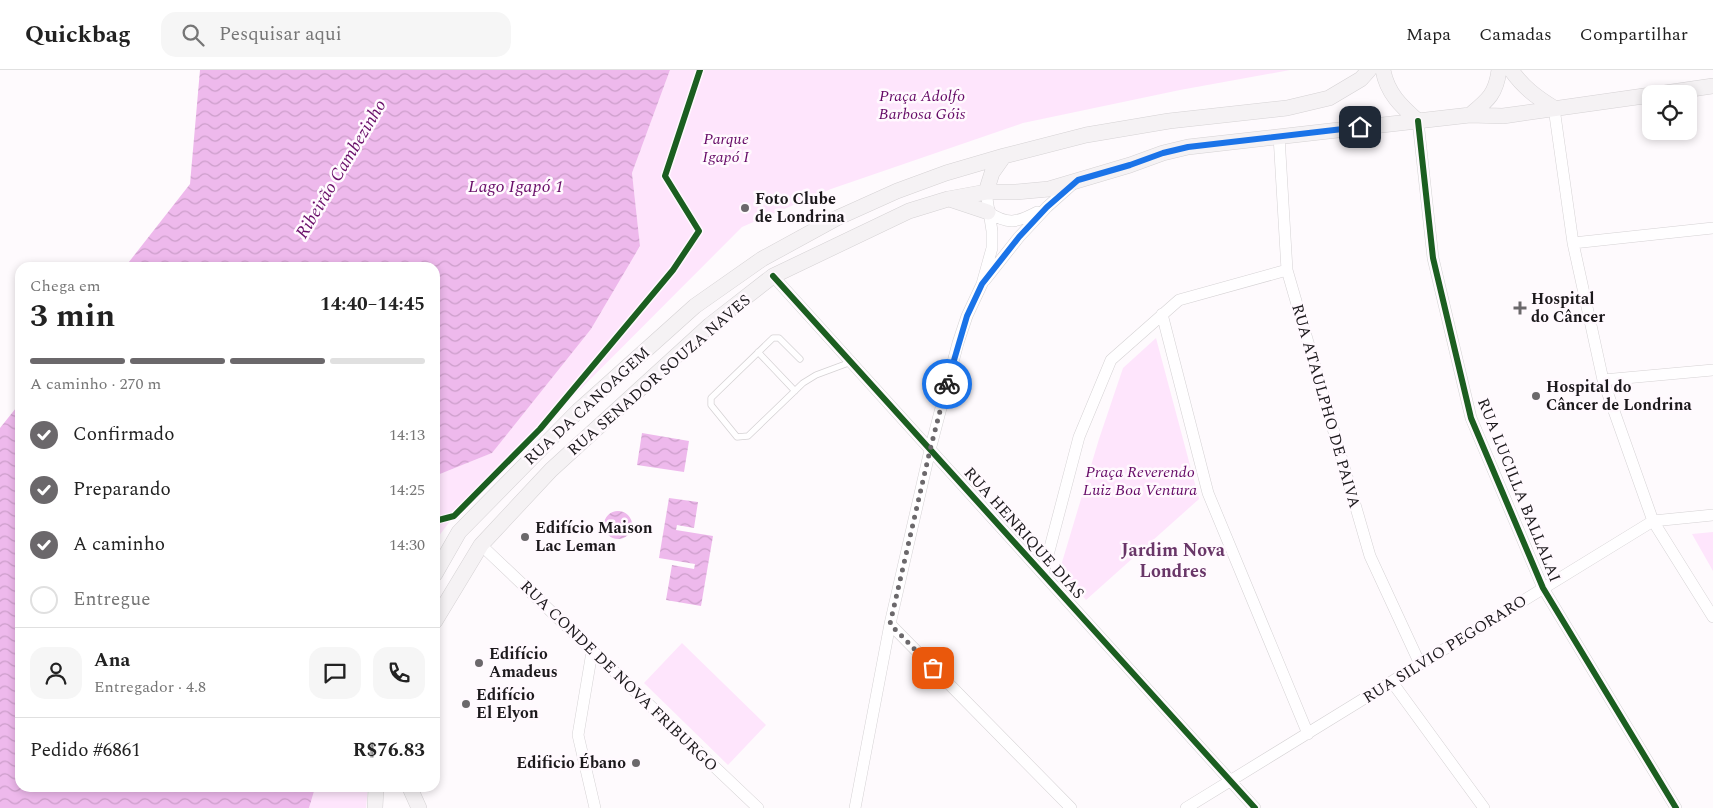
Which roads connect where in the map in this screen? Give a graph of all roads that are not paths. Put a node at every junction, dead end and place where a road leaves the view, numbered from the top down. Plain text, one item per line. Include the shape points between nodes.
1 (1369, 70) edge
2 (1383, 70) edge
3 (1499, 70) edge
4 (1511, 70) edge
5 (1713, 86) edge
6 (1697, 88) edge
7 (1642, 96) edge
8 (1554, 108) junction
9 (1470, 115) junction
10 (1418, 121) junction
11 (1279, 136) junction
12 (1004, 156) junction
13 (1078, 180) junction
14 (986, 192) junction
15 (948, 199) junction
16 (1047, 207) junction
17 (988, 212) junction
18 (1713, 228) edge
19 (1573, 243) junction
20 (1287, 270) junction
21 (773, 276) junction
22 (982, 284) junction
23 (1162, 314) junction
24 (758, 352) junction
25 (800, 360) dead end
26 (851, 362) junction
27 (1713, 370) edge
28 (1604, 380) junction
29 (795, 391) junction
30 (930, 450) junction
31 (1713, 515) edge
32 (1653, 521) junction
33 (480, 545) junction
34 (440, 565) edge
35 (1043, 574) junction
36 (1543, 588) junction
37 (440, 613) edge
38 (1713, 617) edge
39 (890, 624) junction
40 (592, 652) junction
41 (1420, 664) junction
42 (1392, 682) junction
43 (1308, 734) junction
44 (1231, 782) junction
45 (376, 792) edge
46 (412, 792) edge
47 (856, 807) edge
48 (375, 808) edge
49 (419, 808) edge
50 (595, 808) edge
51 (758, 808) edge
52 (1072, 808) edge
53 (1186, 808) edge
54 (1255, 808) edge
55 (1484, 808) edge
56 (1676, 808) edge

1 - 12 main road, RUA DA CANOAGEM via 1361,79 1329,98 1293,107 1086,134
2 - 10 main road via 1385,81 1397,102
3 - 9 main road via 1497,84 1489,99
4 - 8 main road via 1534,96
5 - 6 main road
7 - 8 main road, RUA SENADOR SOUZA NAVES
8 - 9 main road, RUA SENADOR SOUZA NAVES via 1502,116
8 - 19 street
9 - 10 main road, RUA SENADOR SOUZA NAVES
10 - 11 main road, RUA SENADOR SOUZA NAVES
10 - 36 street, RUA LUCILLA BALLALAI via 1432,258 1471,418
11 - 13 main road, RUA SENADOR SOUZA NAVES via 1188,147
11 - 20 street, RUA ATAULPHO DE PAIVA
12 - 14 main road via 992,172
12 - 34 main road, RUA DA CANOAGEM via 897,191 837,218 762,259 695,306 578,410 459,532
13 - 14 main road, RUA SENADOR SOUZA NAVES via 1049,189
13 - 16 street
14 - 15 main road, RUA SENADOR SOUZA NAVES
14 - 17 street
15 - 17 main road
15 - 21 main road, RUA SENADOR SOUZA NAVES via 909,211
16 - 17 street via 1022,220 1009,222
16 - 22 street
17 - 22 street via 992,248
18 - 19 street
19 - 28 street
20 - 23 street via 1179,300
20 - 41 street, RUA ATAULPHO DE PAIVA via 1370,556
21 - 26 street, RUA HENRIQUE DIAS
21 - 33 main road, RUA SENADOR SOUZA NAVES via 710,325 551,470
22 - 30 street via 958,343
23 - 35 street via 1111,360 1079,437
23 - 43 street via 1208,492
24 - 25 lane via 776,337
24 - 29 lane
24 - 29 lane via 711,398 711,405 737,437 748,436
26 - 29 lane via 816,375
26 - 30 street, RUA HENRIQUE DIAS
27 - 28 street
28 - 32 street
30 - 35 street, RUA HENRIQUE DIAS
30 - 39 street
31 - 32 street, RUA SILVIO PEGORARO
32 - 36 street, RUA SILVIO PEGORARO
32 - 38 street
33 - 37 main road, RUA SENADOR SOUZA NAVES
33 - 40 street, RUA CONDE DE NOVA FRIBURGO
35 - 44 street, RUA HENRIQUE DIAS
36 - 41 street, RUA SILVIO PEGORARO
36 - 56 street, RUA LUCILLA BALLALAI
39 - 47 street
39 - 52 street
40 - 50 street via 578,735
40 - 51 street, RUA CONDE DE NOVA FRIBURGO
41 - 42 street, RUA SILVIO PEGORARO
42 - 43 street, RUA SILVIO PEGORARO
42 - 55 street
43 - 44 street, RUA SILVIO PEGORARO
44 - 53 street, RUA SILVIO PEGORARO
44 - 54 street, RUA HENRIQUE DIAS
45 - 48 main road
46 - 49 main road

